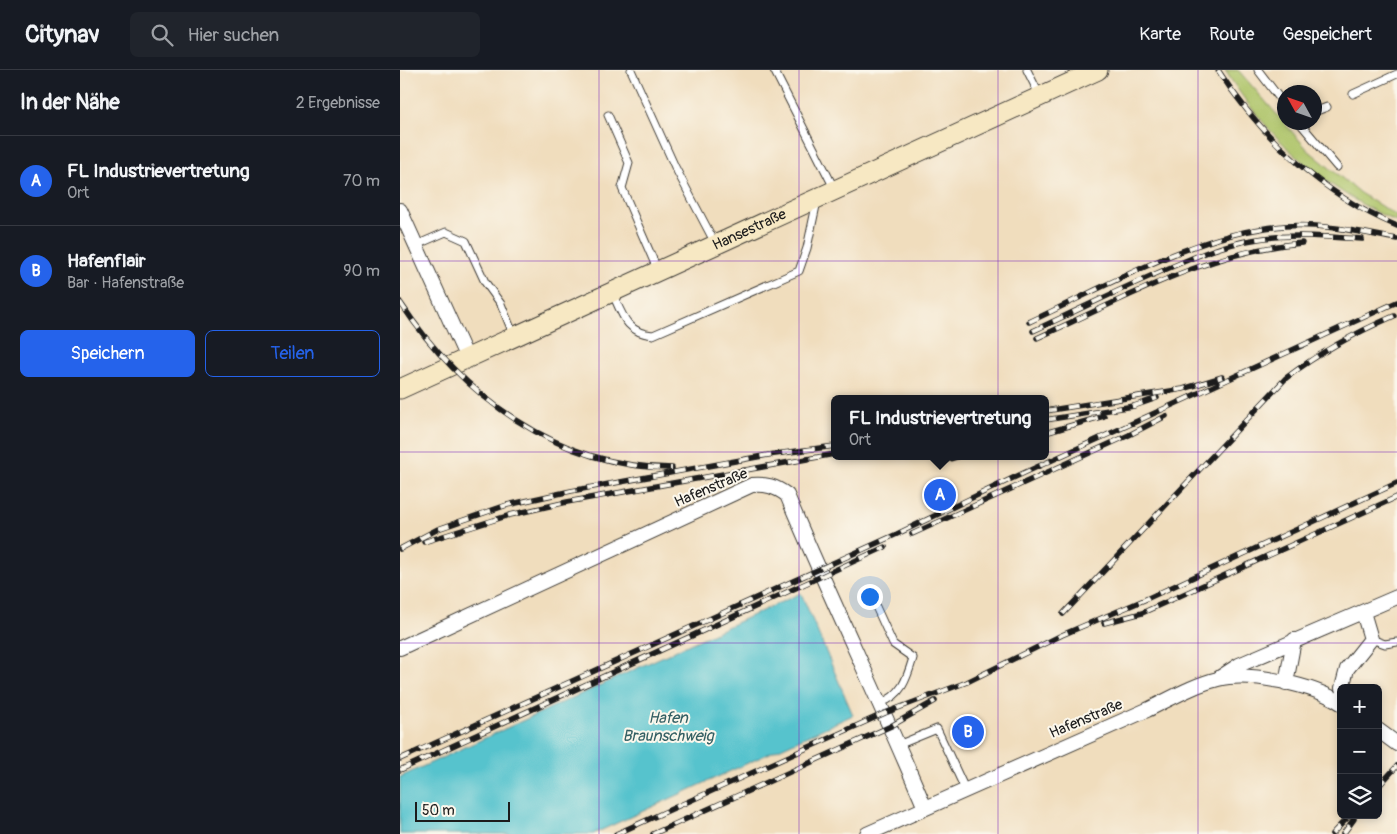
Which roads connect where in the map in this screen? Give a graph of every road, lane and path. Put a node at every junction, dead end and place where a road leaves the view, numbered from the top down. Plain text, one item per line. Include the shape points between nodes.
1 (631, 70) edge
2 (774, 70) edge
3 (1068, 70) edge
4 (1098, 70) edge
5 (1258, 70) edge
6 (1397, 74) edge
7 (1034, 84) edge
8 (1353, 94) dead end
9 (1277, 95) edge
10 (1327, 106) dead end
11 (1322, 108) edge
12 (608, 115) dead end
13 (1306, 130) edge
14 (1337, 167) dead end
15 (828, 189) junction
16 (400, 210) edge
17 (713, 239) junction
18 (414, 246) junction
19 (656, 265) junction
20 (612, 292) junction
21 (512, 331) junction
22 (463, 353) junction
23 (400, 375) edge
24 (400, 389) edge
25 (1397, 597) edge
26 (872, 598) dead end
27 (1363, 612) junction
28 (1371, 639) junction
29 (1294, 640) junction
30 (1397, 642) edge
31 (400, 648) edge
32 (1219, 678) junction
33 (1286, 683) junction
34 (1343, 684) edge
35 (1337, 695) edge
36 (880, 703) junction
37 (1382, 733) edge
38 (1397, 744) edge
39 (898, 745) junction
40 (965, 789) junction
41 (925, 808) junction
42 (867, 834) edge

1 - 17 lane
2 - 15 lane
3 - 7 main road, Hansestraße
4 - 7 main road, Hansestraße
5 - 9 lane
6 - 8 lane
7 - 15 main road, Hansestraße
10 - 11 lane
12 - 19 lane via 629,163 622,188
13 - 14 lane
15 - 17 main road, Hansestraße
15 - 20 lane via 799,271 653,335 639,334 627,322
16 - 18 street
17 - 19 main road, Hansestraße
18 - 21 lane via 446,232 466,241
18 - 22 street
19 - 20 main road, Hansestraße
19 - 21 main road, Hansestraße
20 - 21 main road, Hansestraße
21 - 22 main road, Hansestraße
22 - 23 main road, Hansestraße
22 - 24 main road, Hansestraße
25 - 27 street, Hafenstraße
26 - 36 lane via 893,644 913,658 907,678 892,699
27 - 28 street
27 - 29 street, Hafenstraße
28 - 30 lane via 1385,644
28 - 34 street, Hafenstraße via 1347,669
29 - 32 street, Hafenstraße via 1239,665
29 - 33 street
31 - 36 street, Hafenstraße via 752,485 765,484 786,495
32 - 33 street, Hafenstraße via 1258,678
32 - 40 street, Hafenstraße
33 - 35 street, Hafenstraße
36 - 39 street, Hafenstraße
37 - 38 street
39 - 40 lane via 937,729
39 - 41 street, Hafenstraße
40 - 41 street, Hafenstraße
41 - 42 street, Hafenstraße

